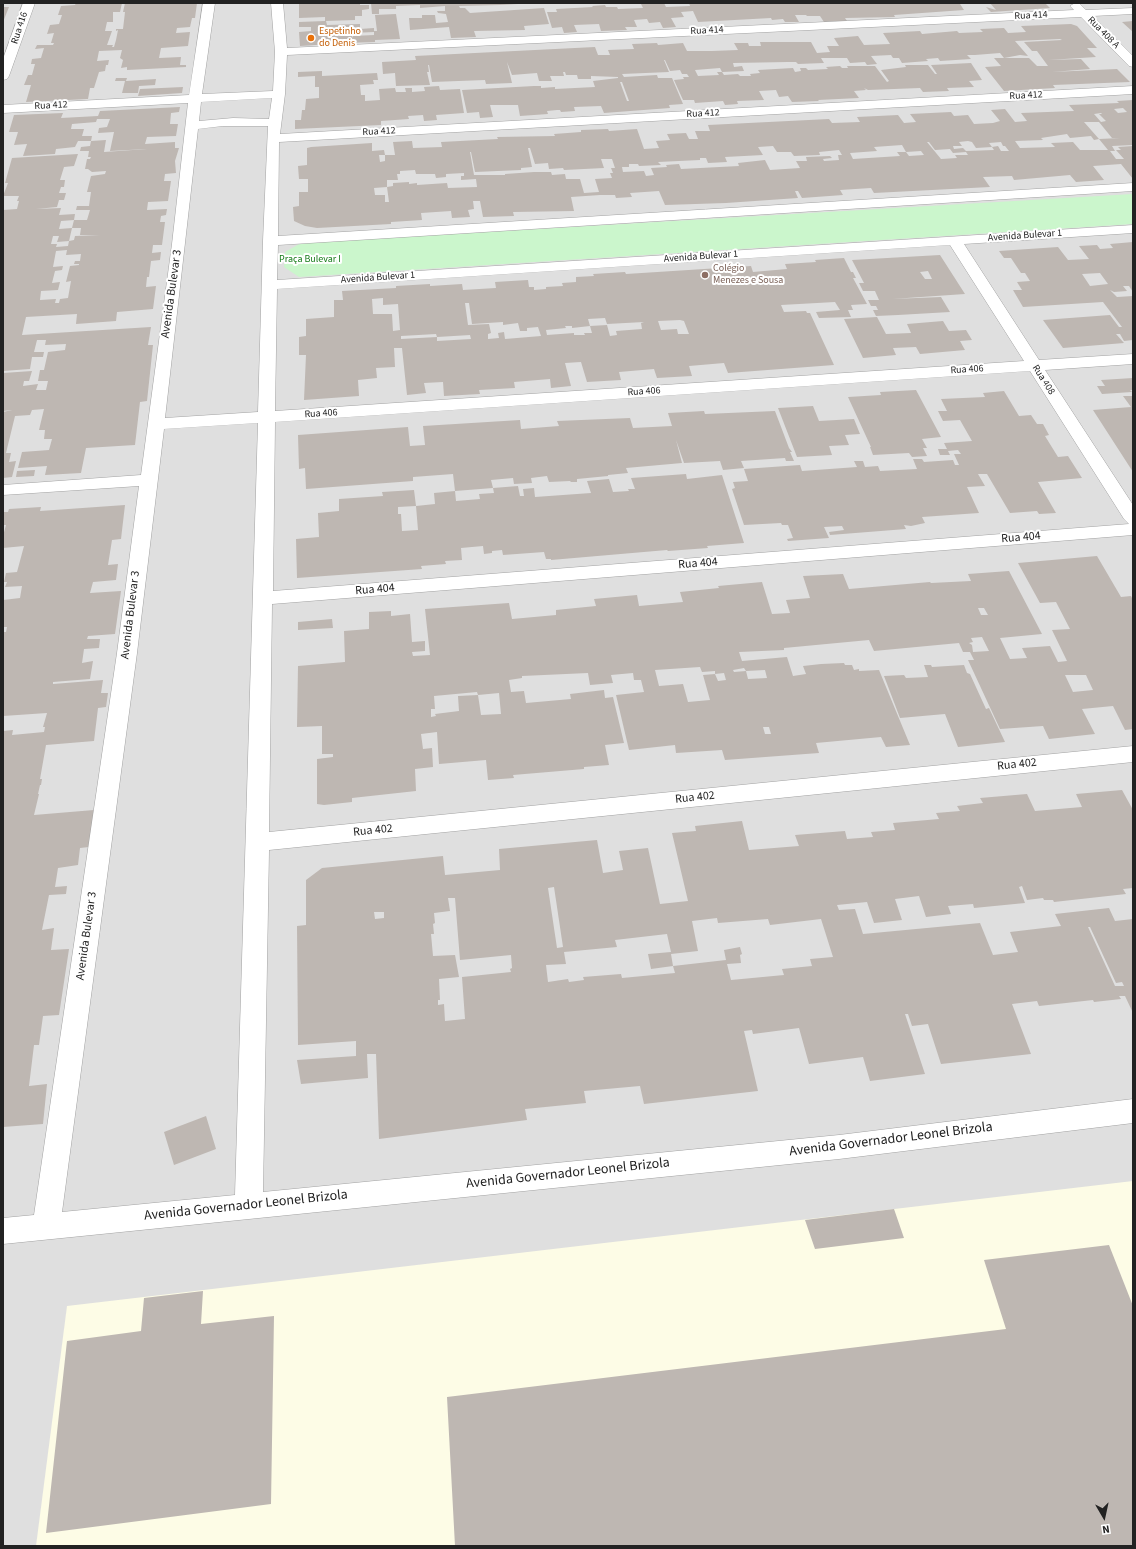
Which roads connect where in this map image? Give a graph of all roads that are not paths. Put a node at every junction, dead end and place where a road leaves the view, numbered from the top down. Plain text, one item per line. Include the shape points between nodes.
1 (28, 3) edge
2 (209, 3) edge
3 (277, 3) edge
4 (1073, 3) edge
5 (1133, 11) edge
6 (1083, 13) junction
7 (281, 52) junction
8 (1133, 63) edge
9 (3, 76) edge
10 (1133, 90) edge
11 (279, 94) junction
12 (195, 99) junction
13 (3, 109) edge
14 (192, 126) junction
15 (273, 130) junction
16 (1133, 187) edge
17 (1133, 229) edge
18 (954, 240) junction
19 (270, 241) junction
20 (269, 284) junction
21 (1133, 359) edge
22 (1033, 366) junction
23 (267, 418) junction
24 (155, 424) junction
25 (148, 480) junction
26 (3, 490) edge
27 (1133, 518) edge
28 (1133, 529) edge
29 (262, 598) junction
30 (1133, 754) edge
31 (257, 842) junction
32 (1133, 1111) edge
33 (249, 1206) junction
34 (46, 1226) junction
35 (3, 1230) edge

1 - 9 street, Rua 416
2 - 12 street, Avenida Bulevar 3
3 - 7 street
4 - 6 street, Rua 408 A
5 - 6 street, Rua 414
6 - 7 street, Rua 414
6 - 8 street, Rua 408 A
7 - 11 street
10 - 15 street, Rua 412
11 - 12 street, Rua 412
11 - 15 street
12 - 13 street, Rua 412
12 - 14 street, Avenida Bulevar 3
14 - 15 street, Rua 412 via 219,121 243,121
14 - 24 street, Avenida Bulevar 3
15 - 19 street
16 - 19 street
17 - 18 street, Avenida Bulevar 1
18 - 20 street, Avenida Bulevar 1
18 - 22 street, Rua 408
19 - 20 street
20 - 23 street
21 - 22 street, Rua 406
22 - 23 street, Rua 406
22 - 27 street, Rua 408
23 - 24 street, Rua 406
23 - 29 street
24 - 25 street, Avenida Bulevar 3
25 - 26 street
25 - 34 street, Avenida Bulevar 3 via 127,653
28 - 29 street, Rua 404
29 - 31 street
30 - 31 street, Rua 402
31 - 33 street
32 - 33 street, Avenida Governador Leonel Brizola via 839,1147
33 - 34 street, Avenida Governador Leonel Brizola
34 - 35 street, Avenida Governador Leonel Brizola

